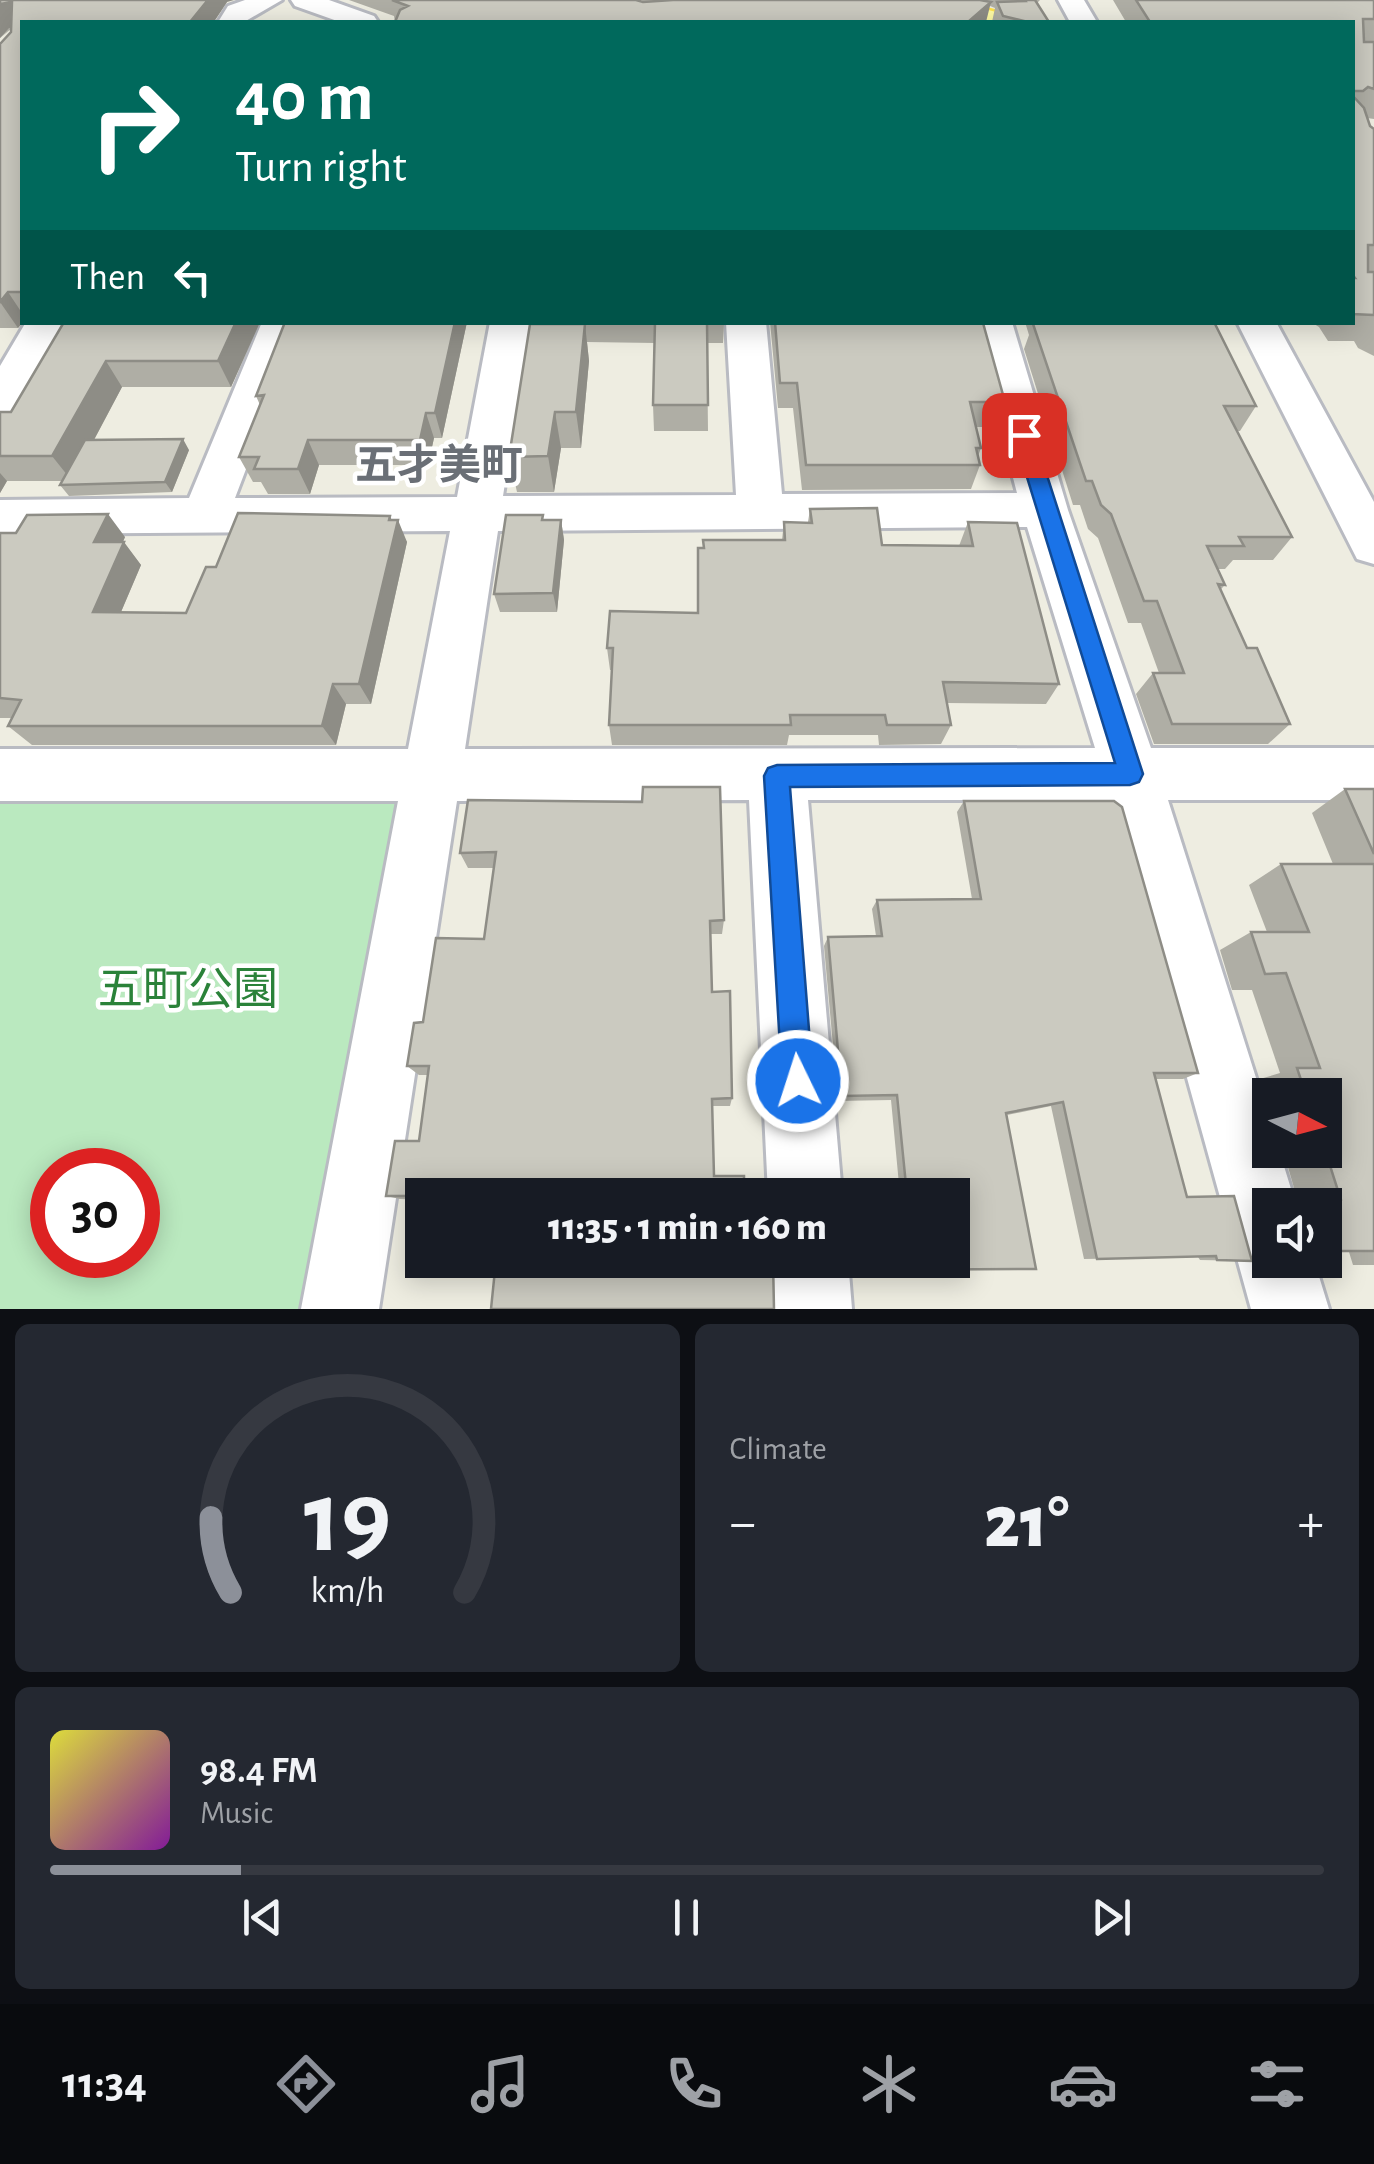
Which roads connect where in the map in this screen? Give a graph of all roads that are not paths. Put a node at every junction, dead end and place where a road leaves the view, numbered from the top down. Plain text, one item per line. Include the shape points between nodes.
1 (269, 0) edge
2 (304, 0) edge
3 (916, 0) edge
4 (232, 20) edge
5 (359, 20) edge
6 (994, 20) edge
7 (281, 325) edge
8 (510, 325) edge
9 (746, 325) edge
10 (993, 325) edge
11 (1258, 325) edge
12 (28, 332) edge
13 (0, 401) edge
14 (1046, 510) junction
15 (760, 511) junction
16 (480, 512) junction
17 (206, 513) junction
18 (0, 516) edge
19 (1374, 546) edge
20 (1130, 774) junction
21 (1374, 774) edge
22 (0, 775) edge
23 (777, 776) junction
24 (434, 777) junction
25 (804, 1178) edge
26 (1254, 1188) edge
27 (811, 1278) edge
28 (1281, 1278) edge
29 (340, 1309) edge
30 (813, 1309) edge
31 (1290, 1309) edge

1 - 4 street
2 - 5 street
3 - 6 main road
7 - 17 street
8 - 16 street
9 - 15 street
10 - 14 street
11 - 19 street
12 - 13 street
14 - 15 street
14 - 20 street
15 - 16 street
16 - 17 street
16 - 24 street
17 - 18 street
20 - 21 street
20 - 23 street
20 - 26 street
22 - 24 street
23 - 24 street
23 - 25 street
24 - 29 street
27 - 30 street
28 - 31 street

